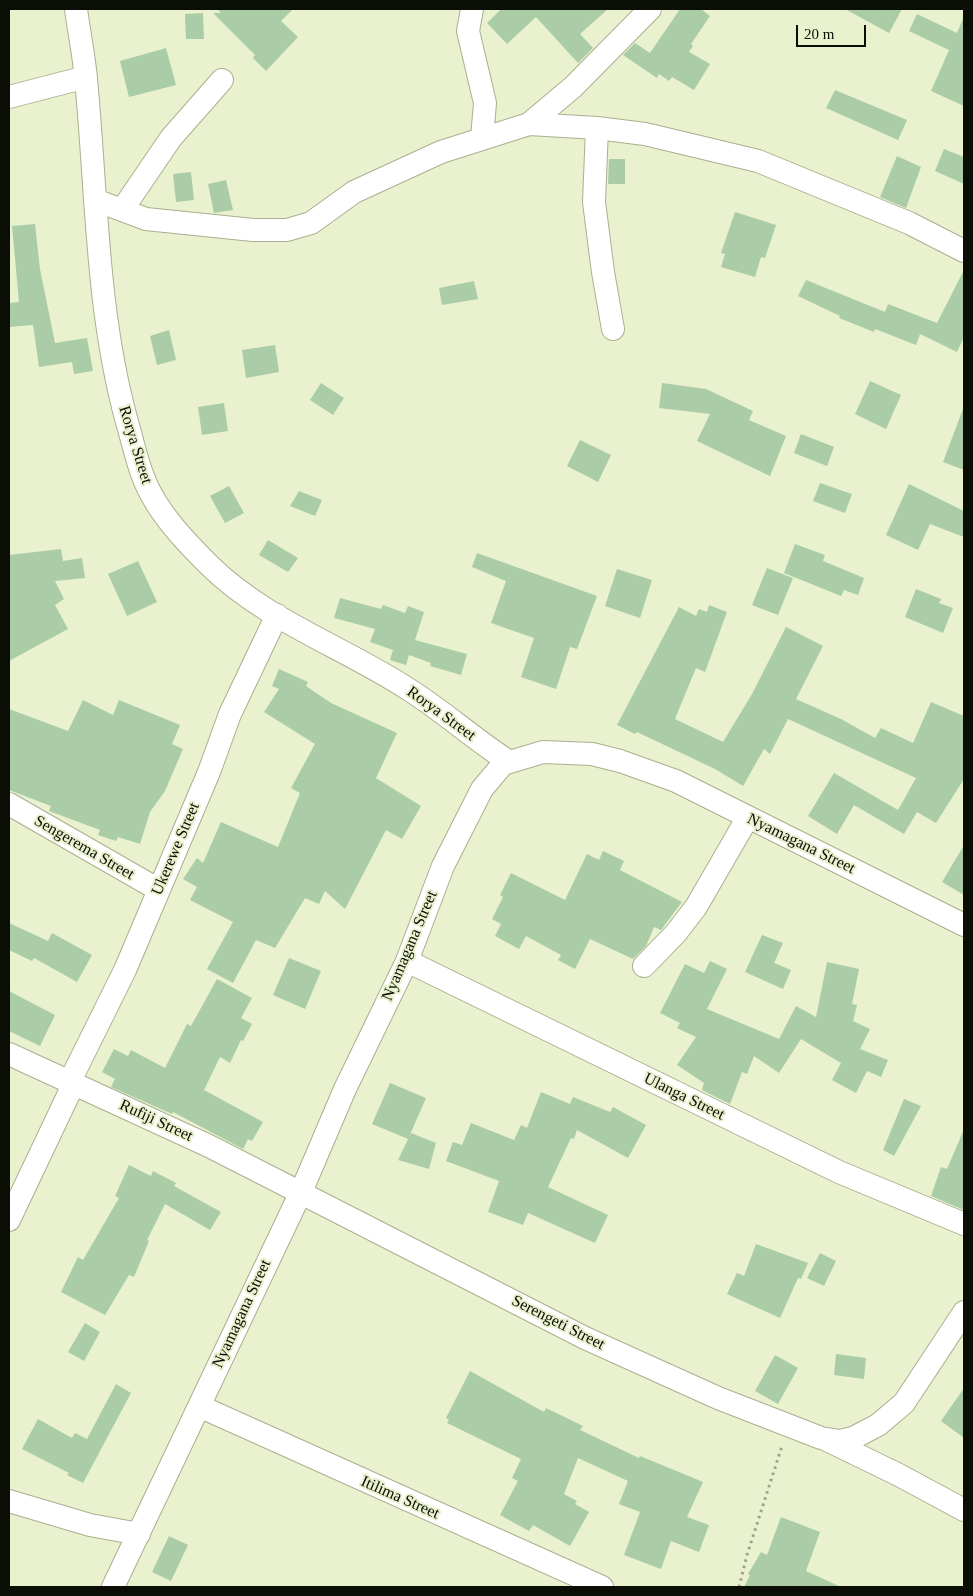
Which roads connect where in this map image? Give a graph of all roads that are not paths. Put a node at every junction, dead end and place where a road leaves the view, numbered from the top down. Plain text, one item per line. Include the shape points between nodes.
1 (76, 9) edge
2 (472, 9) edge
3 (650, 9) edge
4 (86, 77) junction
5 (222, 80) dead end
6 (9, 97) edge
7 (529, 124) junction
8 (597, 128) junction
9 (482, 138) junction
10 (95, 200) junction
11 (122, 210) junction
12 (964, 251) edge
13 (613, 329) dead end
14 (276, 615) junction
15 (508, 760) junction
16 (9, 804) edge
17 (748, 817) junction
18 (158, 890) junction
19 (964, 925) edge
20 (407, 961) junction
21 (644, 966) dead end
22 (9, 1054) edge
23 (72, 1082) junction
24 (301, 1192) junction
25 (9, 1220) edge
26 (964, 1224) edge
27 (964, 1312) edge
28 (199, 1406) junction
29 (822, 1438) junction
30 (9, 1501) edge
31 (964, 1510) edge
32 (140, 1534) junction
33 (113, 1587) edge
34 (602, 1587) edge

1 - 4 street, Rorya Street
2 - 9 street via 468,30 486,103
3 - 7 street via 572,88
4 - 6 street
4 - 10 street, Rorya Street
5 - 11 street via 171,138
7 - 8 street
7 - 9 street
8 - 12 street via 645,134 758,161 909,223
8 - 13 street via 594,202
9 - 11 street via 441,152 354,192 311,223 287,230 253,230 146,219
10 - 11 street
10 - 14 street, Rorya Street via 108,336 139,466 151,494 178,532 209,565
14 - 15 street, Rorya Street via 409,689
14 - 18 street, Ukerewe Street via 230,714 209,772
15 - 17 street, Nyamagana Street via 542,752 592,754 676,781
15 - 20 street, Nyamagana Street via 495,771 443,866
16 - 18 street, Sengerema Street
17 - 19 street, Nyamagana Street
17 - 21 street via 696,907
18 - 23 street, Ukerewe Street via 125,970
20 - 24 street, Nyamagana Street via 345,1089
20 - 26 street, Ulanga Street via 838,1172
22 - 23 street, Rufiji Street
23 - 24 street, Rufiji Street
23 - 25 street, Ukerewe Street
24 - 28 street, Nyamagana Street
24 - 29 street, Serengeti Street via 585,1338 789,1427
27 - 29 street, Serengeti Street via 904,1402 878,1425 853,1438 840,1441
28 - 32 street, Nyamagana Street
28 - 34 street, Itilima Street
29 - 31 street, Serengeti Street
30 - 32 street via 90,1525
32 - 33 street, Nyamagana Street

